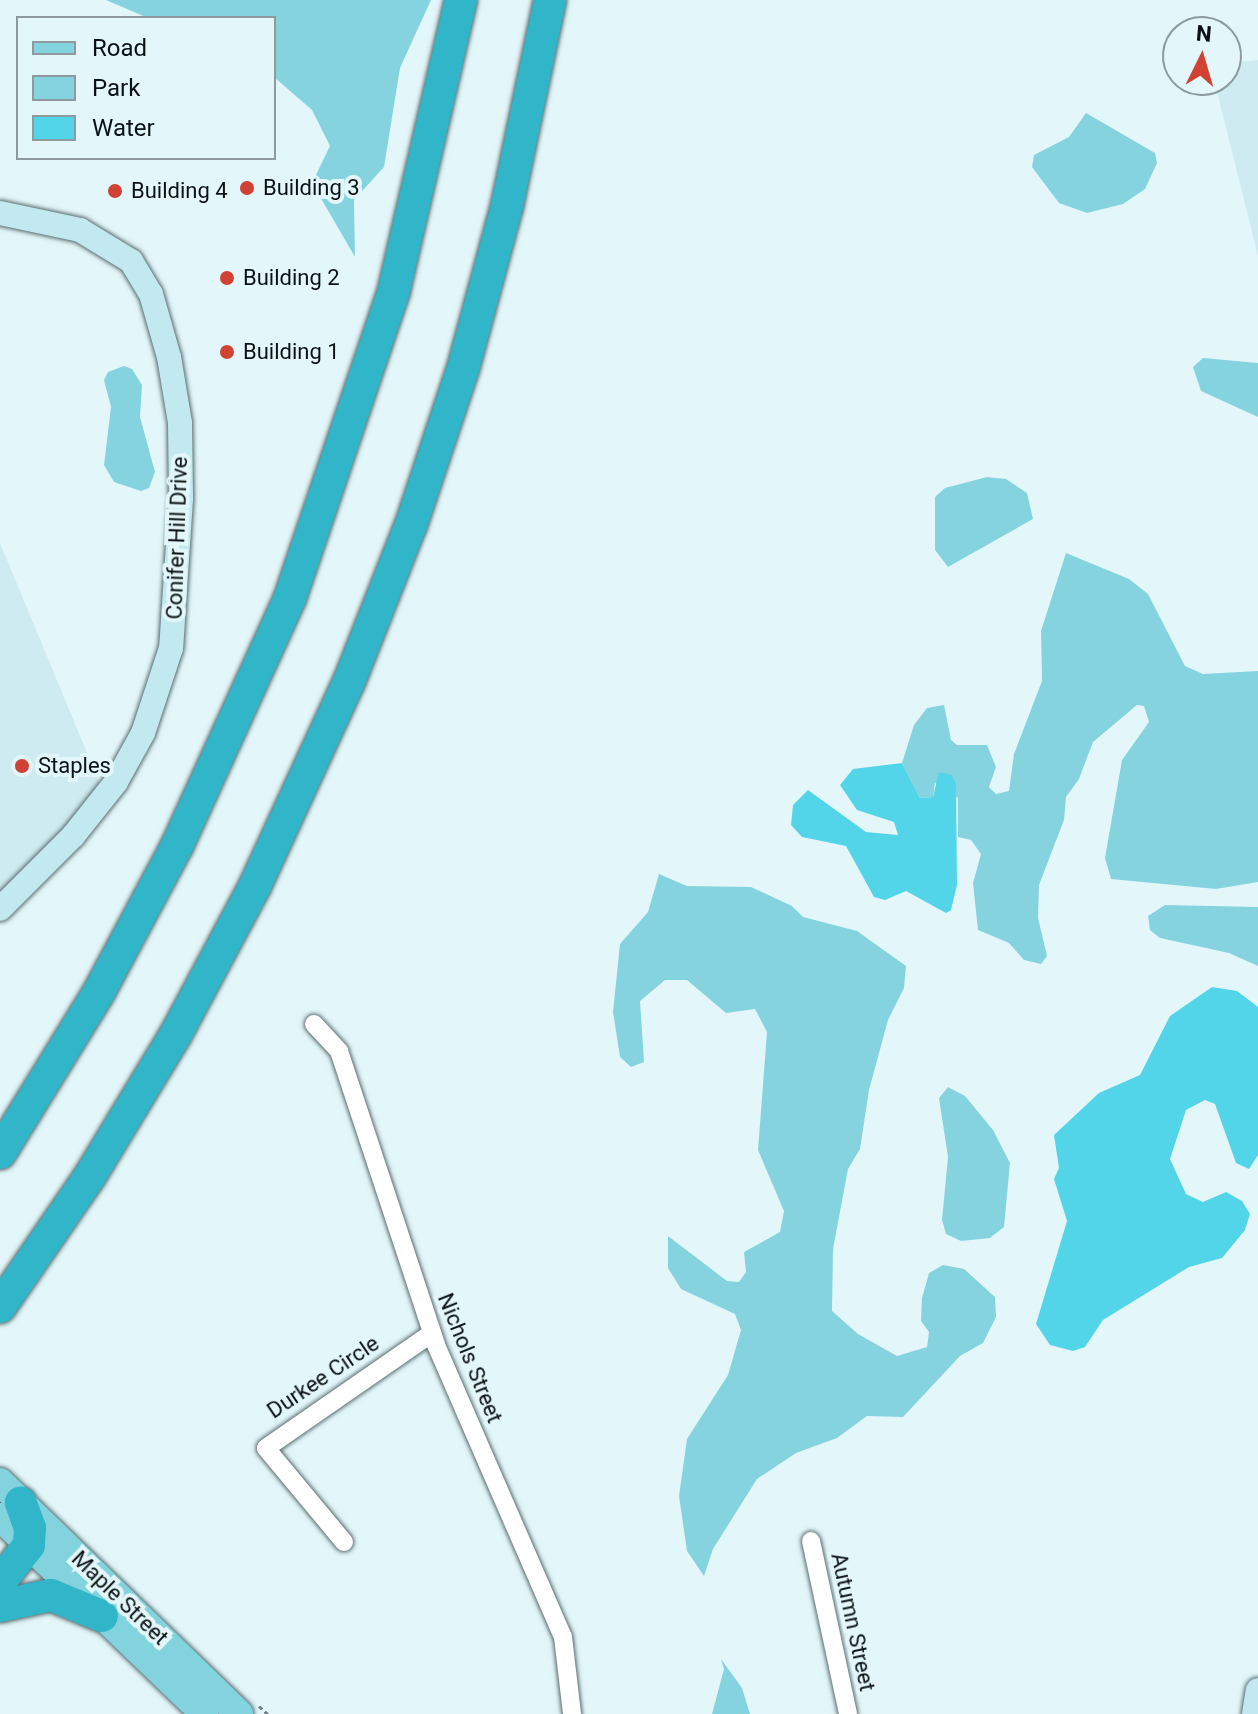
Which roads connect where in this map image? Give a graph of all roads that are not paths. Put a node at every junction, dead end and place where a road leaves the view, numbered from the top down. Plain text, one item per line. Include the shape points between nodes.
1 (461, 0) edge
2 (550, 0) edge
3 (0, 213) edge
4 (0, 909) edge
5 (314, 1024) dead end
6 (0, 1153) edge
7 (0, 1307) edge
8 (432, 1333) junction
9 (7, 1501) edge
10 (811, 1541) dead end
11 (344, 1542) dead end
12 (29, 1545) junction
13 (0, 1582) edge
14 (0, 1606) edge
15 (102, 1616) junction
16 (1258, 1690) edge
17 (205, 1714) edge
18 (239, 1714) edge
19 (572, 1714) edge
20 (848, 1714) edge
21 (1254, 1714) edge

1 - 6 highway via 394,290 290,598 177,846 93,1002
2 - 7 highway via 507,206 467,355 411,525 349,682 262,873 176,1034 90,1176
3 - 4 street, Conifer Hill Drive via 80,230 131,261 151,294 169,357 180,423 181,499 171,648 143,733 116,782 73,836
5 - 8 street, Nichols Street via 339,1051
8 - 11 street, Durkee Circle via 266,1448
8 - 19 street, Nichols Street via 563,1637
9 - 12 highway via 30,1528
9 - 18 main road, Maple Street
10 - 20 street, Autumn Street
12 - 13 highway
12 - 15 main road, Maple Street
14 - 15 highway via 51,1595
15 - 17 main road, Maple Street
16 - 21 street

